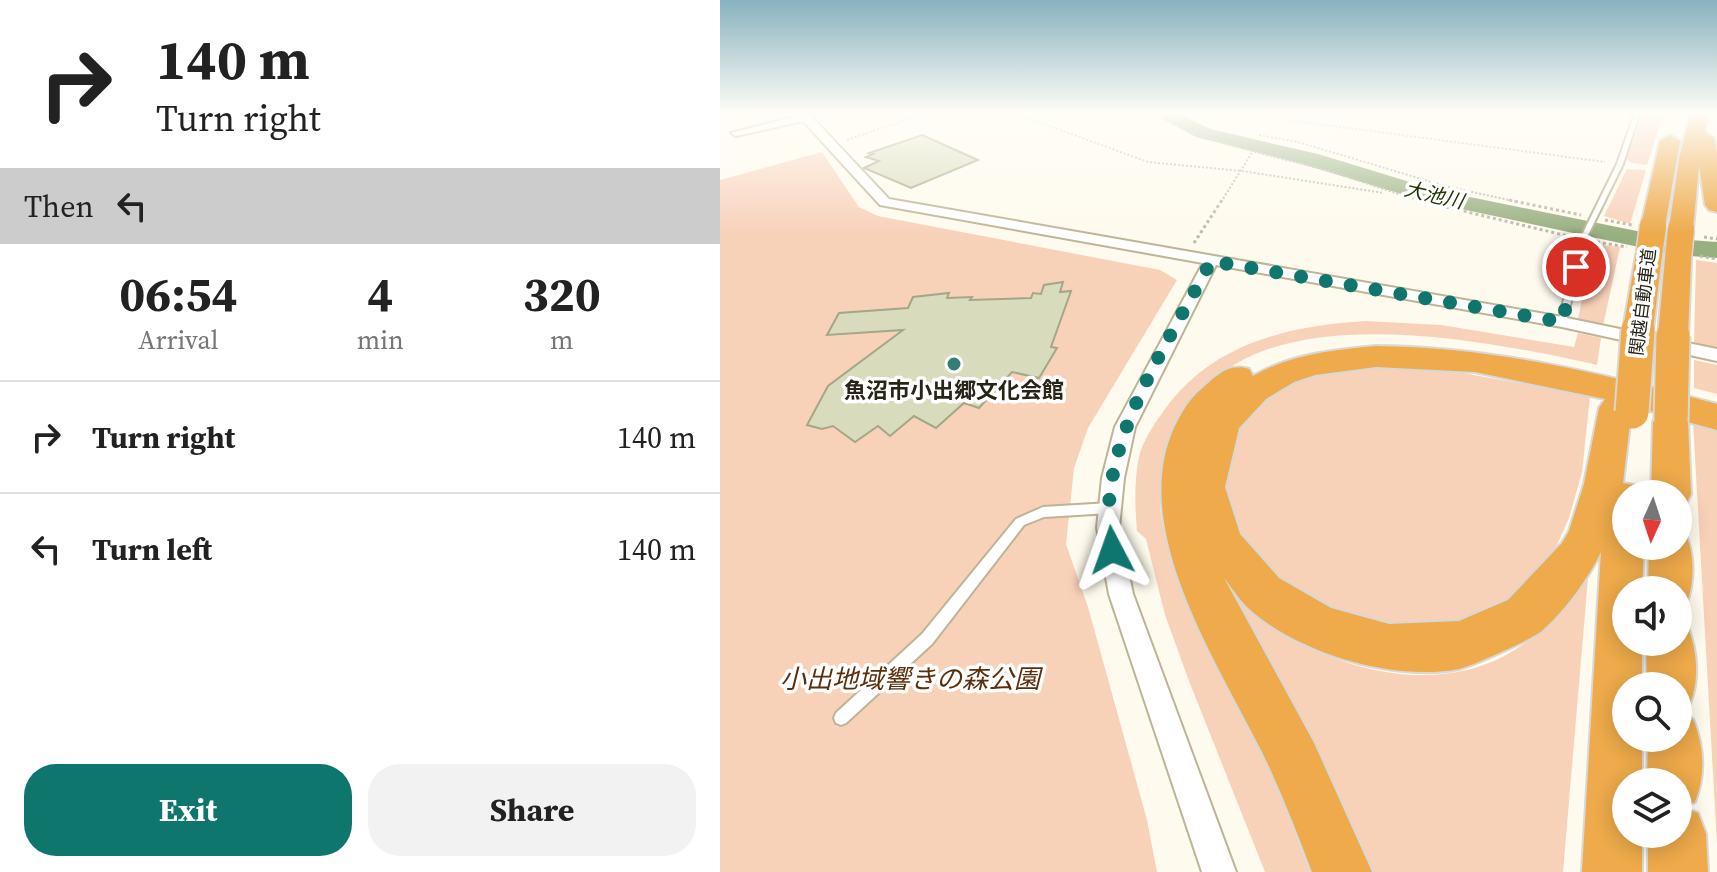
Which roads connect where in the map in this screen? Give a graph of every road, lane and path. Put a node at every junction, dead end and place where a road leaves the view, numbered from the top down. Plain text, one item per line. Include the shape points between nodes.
1 (840, 153) edge
2 (1122, 153) edge
3 (1252, 153) edge
4 (1259, 153) edge
5 (1334, 153) edge
6 (1535, 153) edge
7 (1624, 153) edge
8 (1667, 153) edge
9 (1691, 153) edge
10 (1706, 153) edge
11 (1620, 164) junction
12 (1242, 171) junction
13 (1394, 194) junction
14 (1717, 205) edge
15 (1595, 219) junction
16 (1647, 226) junction
17 (1691, 233) junction
18 (1583, 239) junction
19 (1717, 239) edge
20 (1642, 251) junction
21 (1186, 256) junction
22 (1684, 257) junction
23 (1717, 259) edge
24 (1211, 261) junction
25 (1562, 322) junction
26 (1717, 355) edge
27 (1717, 401) edge
28 (1624, 410) junction
29 (1717, 417) edge
30 (1626, 480) edge
31 (1671, 480) edge
32 (1110, 508) junction
33 (1622, 560) edge
34 (841, 718) dead end
35 (1677, 848) edge
36 (1219, 872) edge
37 (1342, 872) edge
38 (1612, 872) edge
39 (1678, 872) edge

1 - 21 street via 885,202
2 - 12 path via 1148,162
3 - 12 path
4 - 13 path
5 - 15 path via 1445,186
6 - 11 path
7 - 11 lane
8 - 16 highway, 関越自動車道
9 - 17 highway, 関越自動車道
10 - 14 highway
11 - 15 lane
12 - 13 path
12 - 21 path
13 - 18 path
15 - 16 path
15 - 18 lane
16 - 20 highway, 関越自動車道, bridge
17 - 19 path
17 - 22 highway, 関越自動車道, bridge
18 - 20 path
18 - 25 lane
20 - 28 highway, 関越自動車道, bridge
21 - 24 street
22 - 23 path
22 - 31 highway, 関越自動車道, bridge via 1673,336
24 - 25 street
24 - 32 street via 1125,427
25 - 26 street
27 - 37 highway via 1505,353 1371,341 1273,357 1231,380 1200,413 1181,456 1180,505 1186,534 1212,604 1298,768
28 - 29 highway via 1602,494 1577,556 1558,585 1533,611 1470,643 1432,650 1392,649 1317,629 1263,593 1234,559 1214,523 1207,475 1226,418 1269,381 1326,361 1376,356 1468,362 1559,378
28 - 30 highway, 関越自動車道
32 - 34 lane via 1043,512 1020,522 927,639
32 - 36 street via 1108,528 1121,594
33 - 38 highway, 関越自動車道
35 - 39 highway

